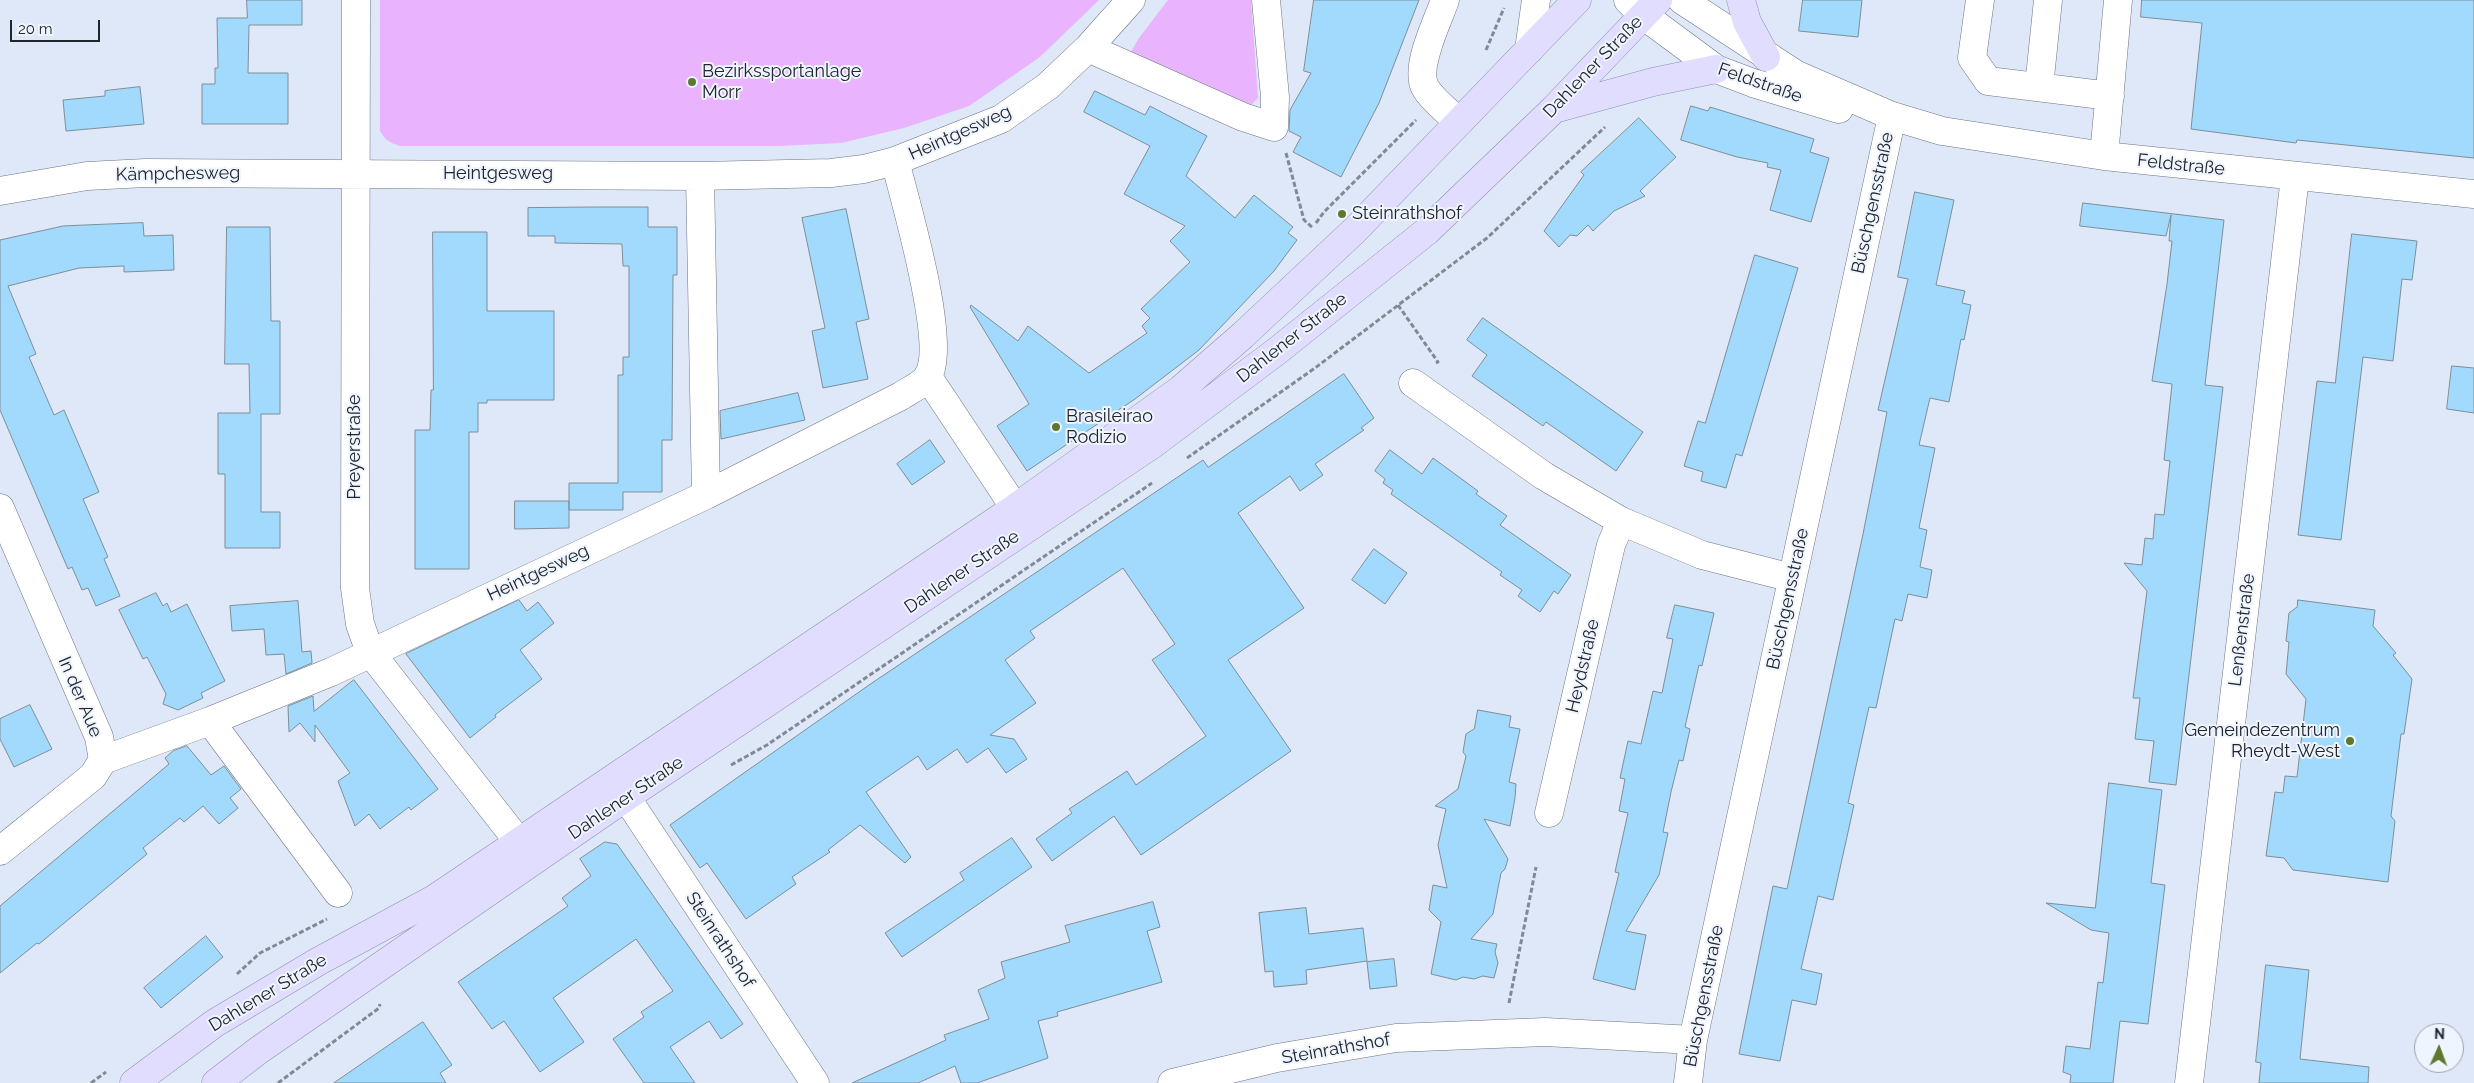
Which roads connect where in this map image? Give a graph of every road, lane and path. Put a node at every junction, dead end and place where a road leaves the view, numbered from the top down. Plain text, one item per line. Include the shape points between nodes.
1 (356, 0) edge
2 (1131, 0) edge
3 (1266, 0) edge
4 (1445, 0) edge
5 (1507, 0) edge
6 (1536, 0) edge
7 (1577, 0) edge
8 (1682, 0) edge
9 (1741, 0) edge
10 (1980, 0) edge
11 (2048, 0) edge
12 (2118, 0) edge
13 (1643, 5) edge
14 (1088, 48) junction
15 (1529, 50) junction
16 (1480, 56) dead end
17 (1766, 57) junction
18 (1716, 70) junction
19 (2039, 87) junction
20 (2110, 96) junction
21 (1436, 100) junction
22 (1554, 109) junction
23 (1892, 116) junction
24 (1459, 122) junction
25 (1274, 127) junction
26 (2104, 156) junction
27 (896, 161) junction
28 (356, 173) junction
29 (700, 176) junction
30 (2295, 177) junction
31 (0, 191) edge
32 (2474, 194) edge
33 (1313, 228) junction
34 (1308, 235) dead end
35 (1398, 305) dead end
36 (928, 377) junction
37 (1413, 383) joint
38 (706, 495) junction
39 (0, 508) edge
40 (1014, 508) junction
41 (1622, 521) junction
42 (1792, 578) junction
43 (370, 652) junction
44 (210, 720) junction
45 (102, 760) junction
46 (626, 797) junction
47 (1549, 813) dead end
48 (518, 841) junction
49 (0, 851) edge
50 (1536, 867) dead end
51 (336, 904) joint
52 (231, 979) dead end
53 (1502, 1034) junction
54 (1693, 1040) junction
55 (107, 1072) dead end
56 (91, 1083) edge
57 (134, 1083) edge
58 (216, 1083) edge
59 (814, 1083) edge
60 (1172, 1083) edge
61 (1688, 1083) edge
62 (2189, 1083) edge

1 - 28 street, Preyerstraße
2 - 14 street, Heintgesweg
3 - 25 street via 1275,97
4 - 21 street via 1421,74 1426,90
5 - 16 path
6 - 15 street
7 - 15 main road, Dahlener Straße
8 - 17 street, Feldstraße
9 - 17 main road via 1747,22
10 - 19 street via 1972,58 1988,81
11 - 19 street
12 - 20 street
13 - 18 street, Feldstraße
13 - 22 main road, Dahlener Straße
14 - 25 street via 1243,117
14 - 27 street, Heintgesweg via 1048,86 1001,119
15 - 24 main road, Dahlener Straße
17 - 23 street, Feldstraße via 1795,74
18 - 22 main road via 1653,82
18 - 23 street, Feldstraße via 1849,112
19 - 20 street
20 - 26 street
21 - 24 street
21 - 33 path via 1324,212
22 - 46 main road, Dahlener Straße via 1427,231 1277,351 1153,444
23 - 26 street, Feldstraße via 1942,131
23 - 42 street, Büschgensstraße
24 - 40 main road, Dahlener Straße via 1354,231 1180,390
25 - 33 path via 1286,152 1304,220
26 - 30 street, Feldstraße
27 - 29 street, Heintgesweg via 831,173
27 - 36 street, Heintgesweg via 934,334 933,363
28 - 29 street, Heintgesweg
28 - 31 street, Kämpchesweg via 146,173 87,176
28 - 43 street, Preyerstraße via 355,588 360,624
29 - 38 street
30 - 32 street, Feldstraße
30 - 62 street, Lenßenstraße
33 - 34 path
35 - 37 path via 1438,362
36 - 38 street, Heintgesweg via 900,396
36 - 40 street
37 - 41 street via 1544,476
38 - 43 street, Heintgesweg
39 - 45 street, In der Aue via 91,714
40 - 48 main road, Dahlener Straße
41 - 42 street via 1702,555
41 - 47 street, Heydstraße via 1611,545
42 - 54 street, Büschgensstraße
43 - 44 street, Heintgesweg via 331,672
43 - 48 street, Preyerstraße
44 - 45 street, Heintgesweg
44 - 51 street
45 - 49 street, In der Aue via 93,776
46 - 58 main road, Dahlener Straße
46 - 59 street, Steinrathshof
48 - 57 main road, Dahlener Straße via 434,899 319,961 215,1023
50 - 53 path
51 - 52 path via 260,953
53 - 54 street, Steinrathshof via 1545,1032
53 - 60 street, Steinrathshof via 1396,1038 1277,1058
54 - 61 street, Büschgensstraße
55 - 56 path

